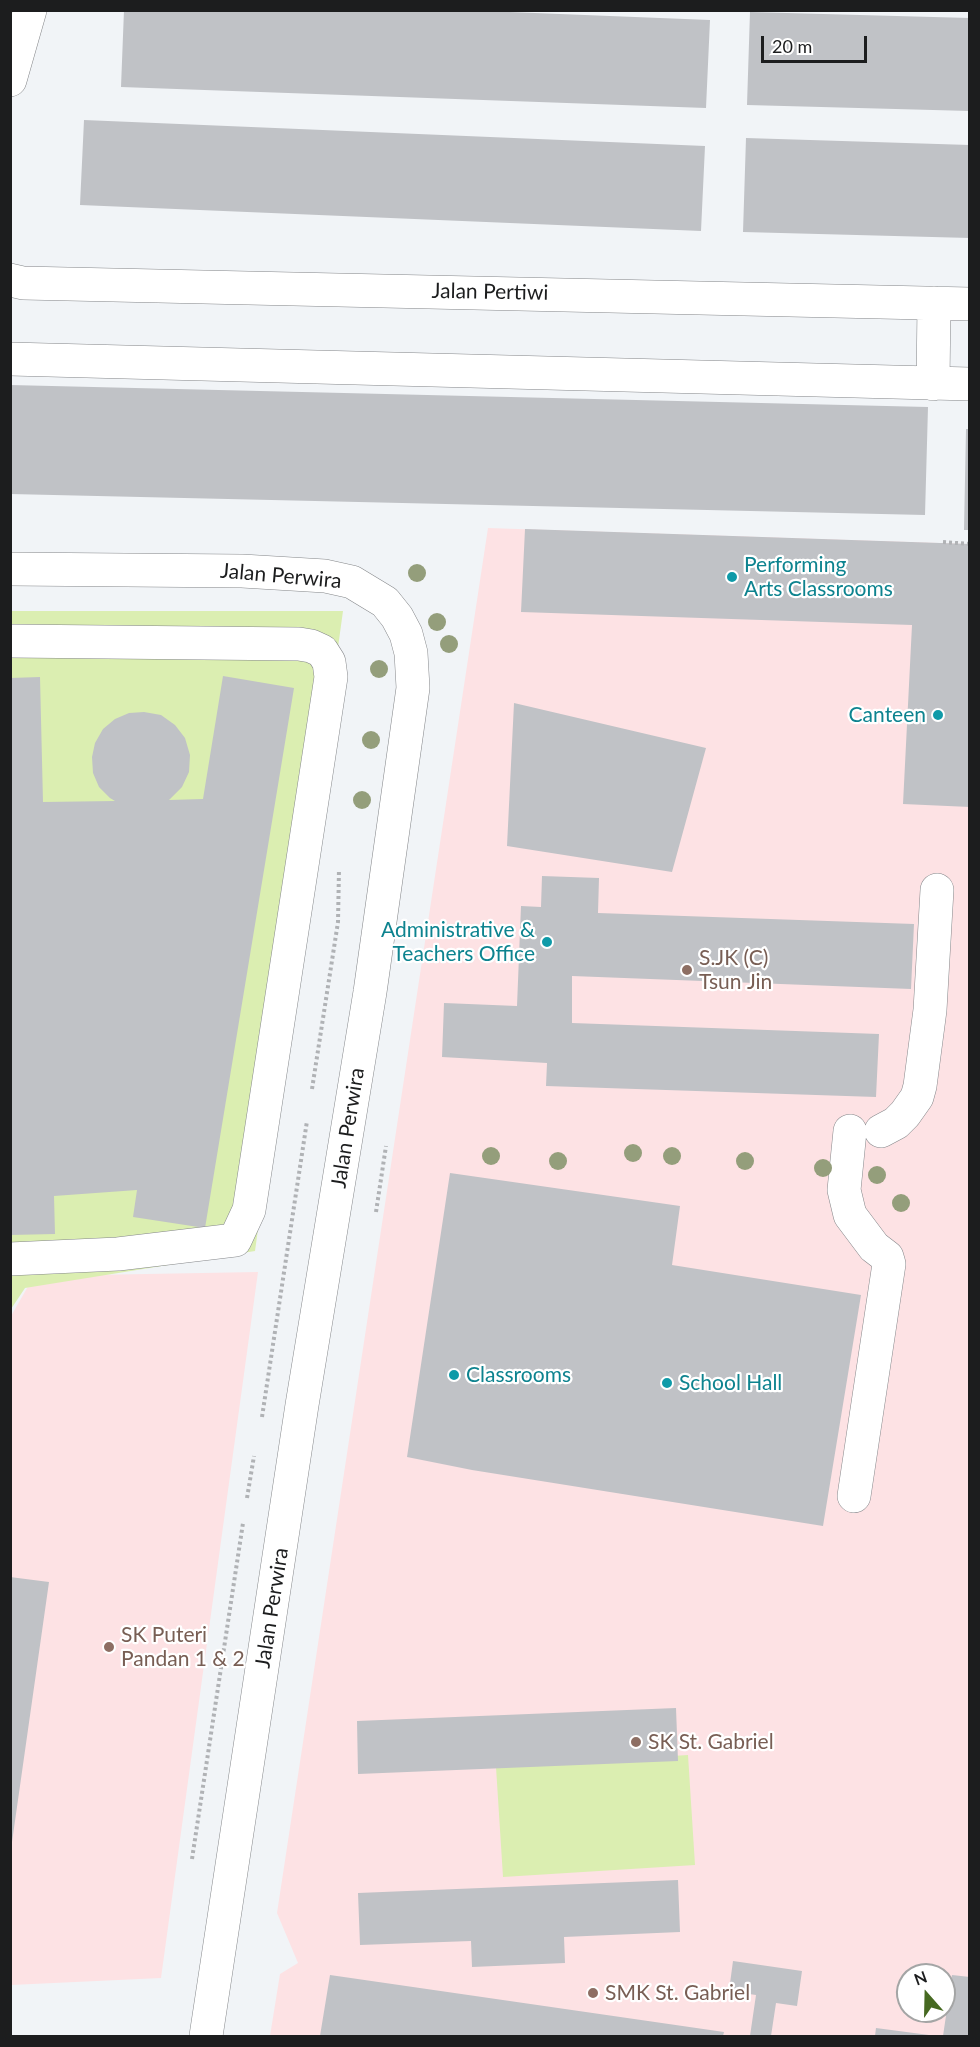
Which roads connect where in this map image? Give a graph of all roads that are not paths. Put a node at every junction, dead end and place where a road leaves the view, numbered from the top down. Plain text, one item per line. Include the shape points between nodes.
1 (30, 10) edge
2 (10, 80) edge
3 (10, 280) edge
4 (934, 303) junction
5 (969, 304) edge
6 (10, 359) edge
7 (933, 384) junction
8 (969, 384) edge
9 (10, 569) edge
10 (10, 641) edge
11 (937, 890) dead end
12 (10, 1259) edge
13 (854, 1496) dead end
14 (207, 2037) edge

1 - 2 street
3 - 4 street, Jalan Pertiwi via 35,284
4 - 5 street, Jalan Pertiwi
4 - 7 street
6 - 7 street
7 - 8 street
9 - 14 street, Jalan Perwira via 242,571 325,576 352,582 385,602 406,634 411,653 413,688 370,992 302,1405
10 - 12 street via 299,644 322,651 329,662 331,677 249,1210 235,1240 118,1254
11 - 13 street via 930,1010 917,1097 896,1123 866,1131 844,1190 850,1215 889,1264

